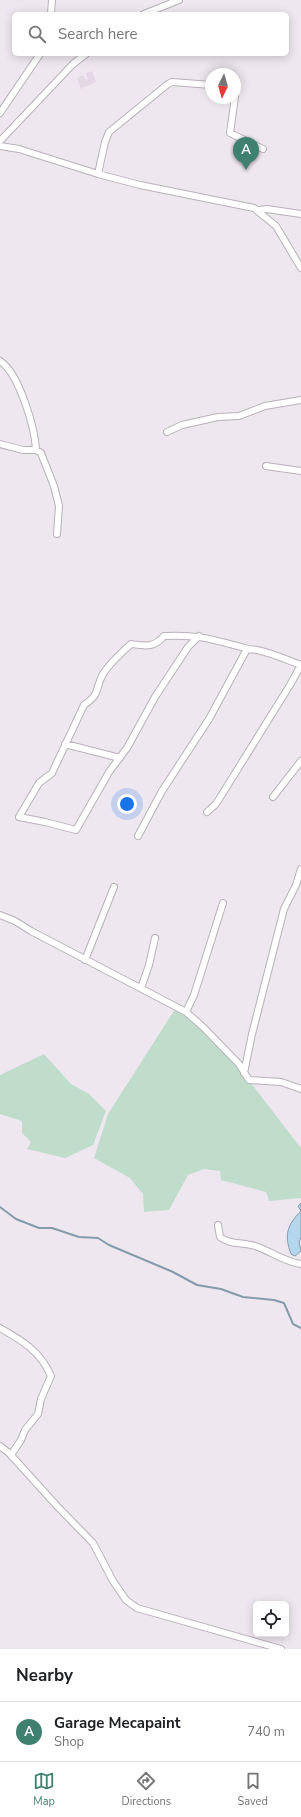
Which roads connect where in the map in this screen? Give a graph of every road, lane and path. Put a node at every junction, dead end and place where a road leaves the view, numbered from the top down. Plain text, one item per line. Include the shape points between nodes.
1 (52, 0) edge
2 (179, 0) edge
3 (51, 12) edge
4 (149, 12) edge
5 (39, 56) edge
6 (83, 56) edge
7 (205, 85) edge
8 (234, 104) edge
9 (0, 113) edge
10 (0, 141) edge
11 (0, 146) edge
12 (263, 149) dead end
13 (98, 174) junction
14 (258, 210) junction
15 (301, 214) edge
16 (301, 268) edge
17 (0, 361) edge
18 (301, 400) edge
19 (167, 432) dead end
20 (0, 444) edge
21 (36, 450) junction
22 (266, 466) dead end
23 (301, 471) edge
24 (57, 534) dead end
25 (199, 636) junction
26 (247, 649) junction
27 (65, 744) junction
28 (120, 758) junction
29 (301, 761) edge
30 (273, 797) dead end
31 (207, 812) dead end
32 (138, 836) dead end
33 (301, 868) edge
34 (114, 887) dead end
35 (223, 903) dead end
36 (0, 915) edge
37 (155, 938) dead end
38 (85, 960) junction
39 (141, 988) junction
40 (186, 1012) junction
41 (244, 1074) junction
42 (301, 1089) edge
43 (218, 1225) dead end
44 (301, 1264) edge
45 (0, 1328) edge
46 (0, 1446) edge
47 (11, 1454) junction
48 (270, 1648) edge
49 (280, 1649) edge

1 - 3 street
2 - 4 street
5 - 9 street
6 - 10 street
7 - 13 street via 172,82 109,132
8 - 12 street via 230,133
11 - 13 street via 19,149
13 - 14 street
14 - 15 street
14 - 16 street via 276,226
17 - 21 street via 16,379 36,437
18 - 19 street via 265,406 239,416 218,417 182,425
20 - 21 street via 23,450
21 - 24 street via 41,453 46,464 59,506
22 - 23 street
25 - 26 street
25 - 27 street via 164,636 157,644 131,644 102,675 94,699 84,705
25 - 28 street via 188,647 155,696
26 - 31 street via 273,654 301,665 216,804
26 - 32 street via 209,719 162,791
27 - 28 street
27 - 28 street via 52,773 39,783 19,818 76,830 109,772
29 - 30 street
33 - 41 street via 284,909
34 - 38 street
35 - 40 street via 194,995
36 - 38 street
37 - 39 street
38 - 39 street
39 - 40 street
40 - 41 street via 239,1064
41 - 42 street via 249,1080 281,1082
43 - 44 street via 220,1237 226,1241 255,1246 286,1261
45 - 47 street via 28,1343 51,1376 41,1399 38,1414
46 - 47 street
47 - 48 street via 93,1543 126,1600 137,1608
48 - 49 street

